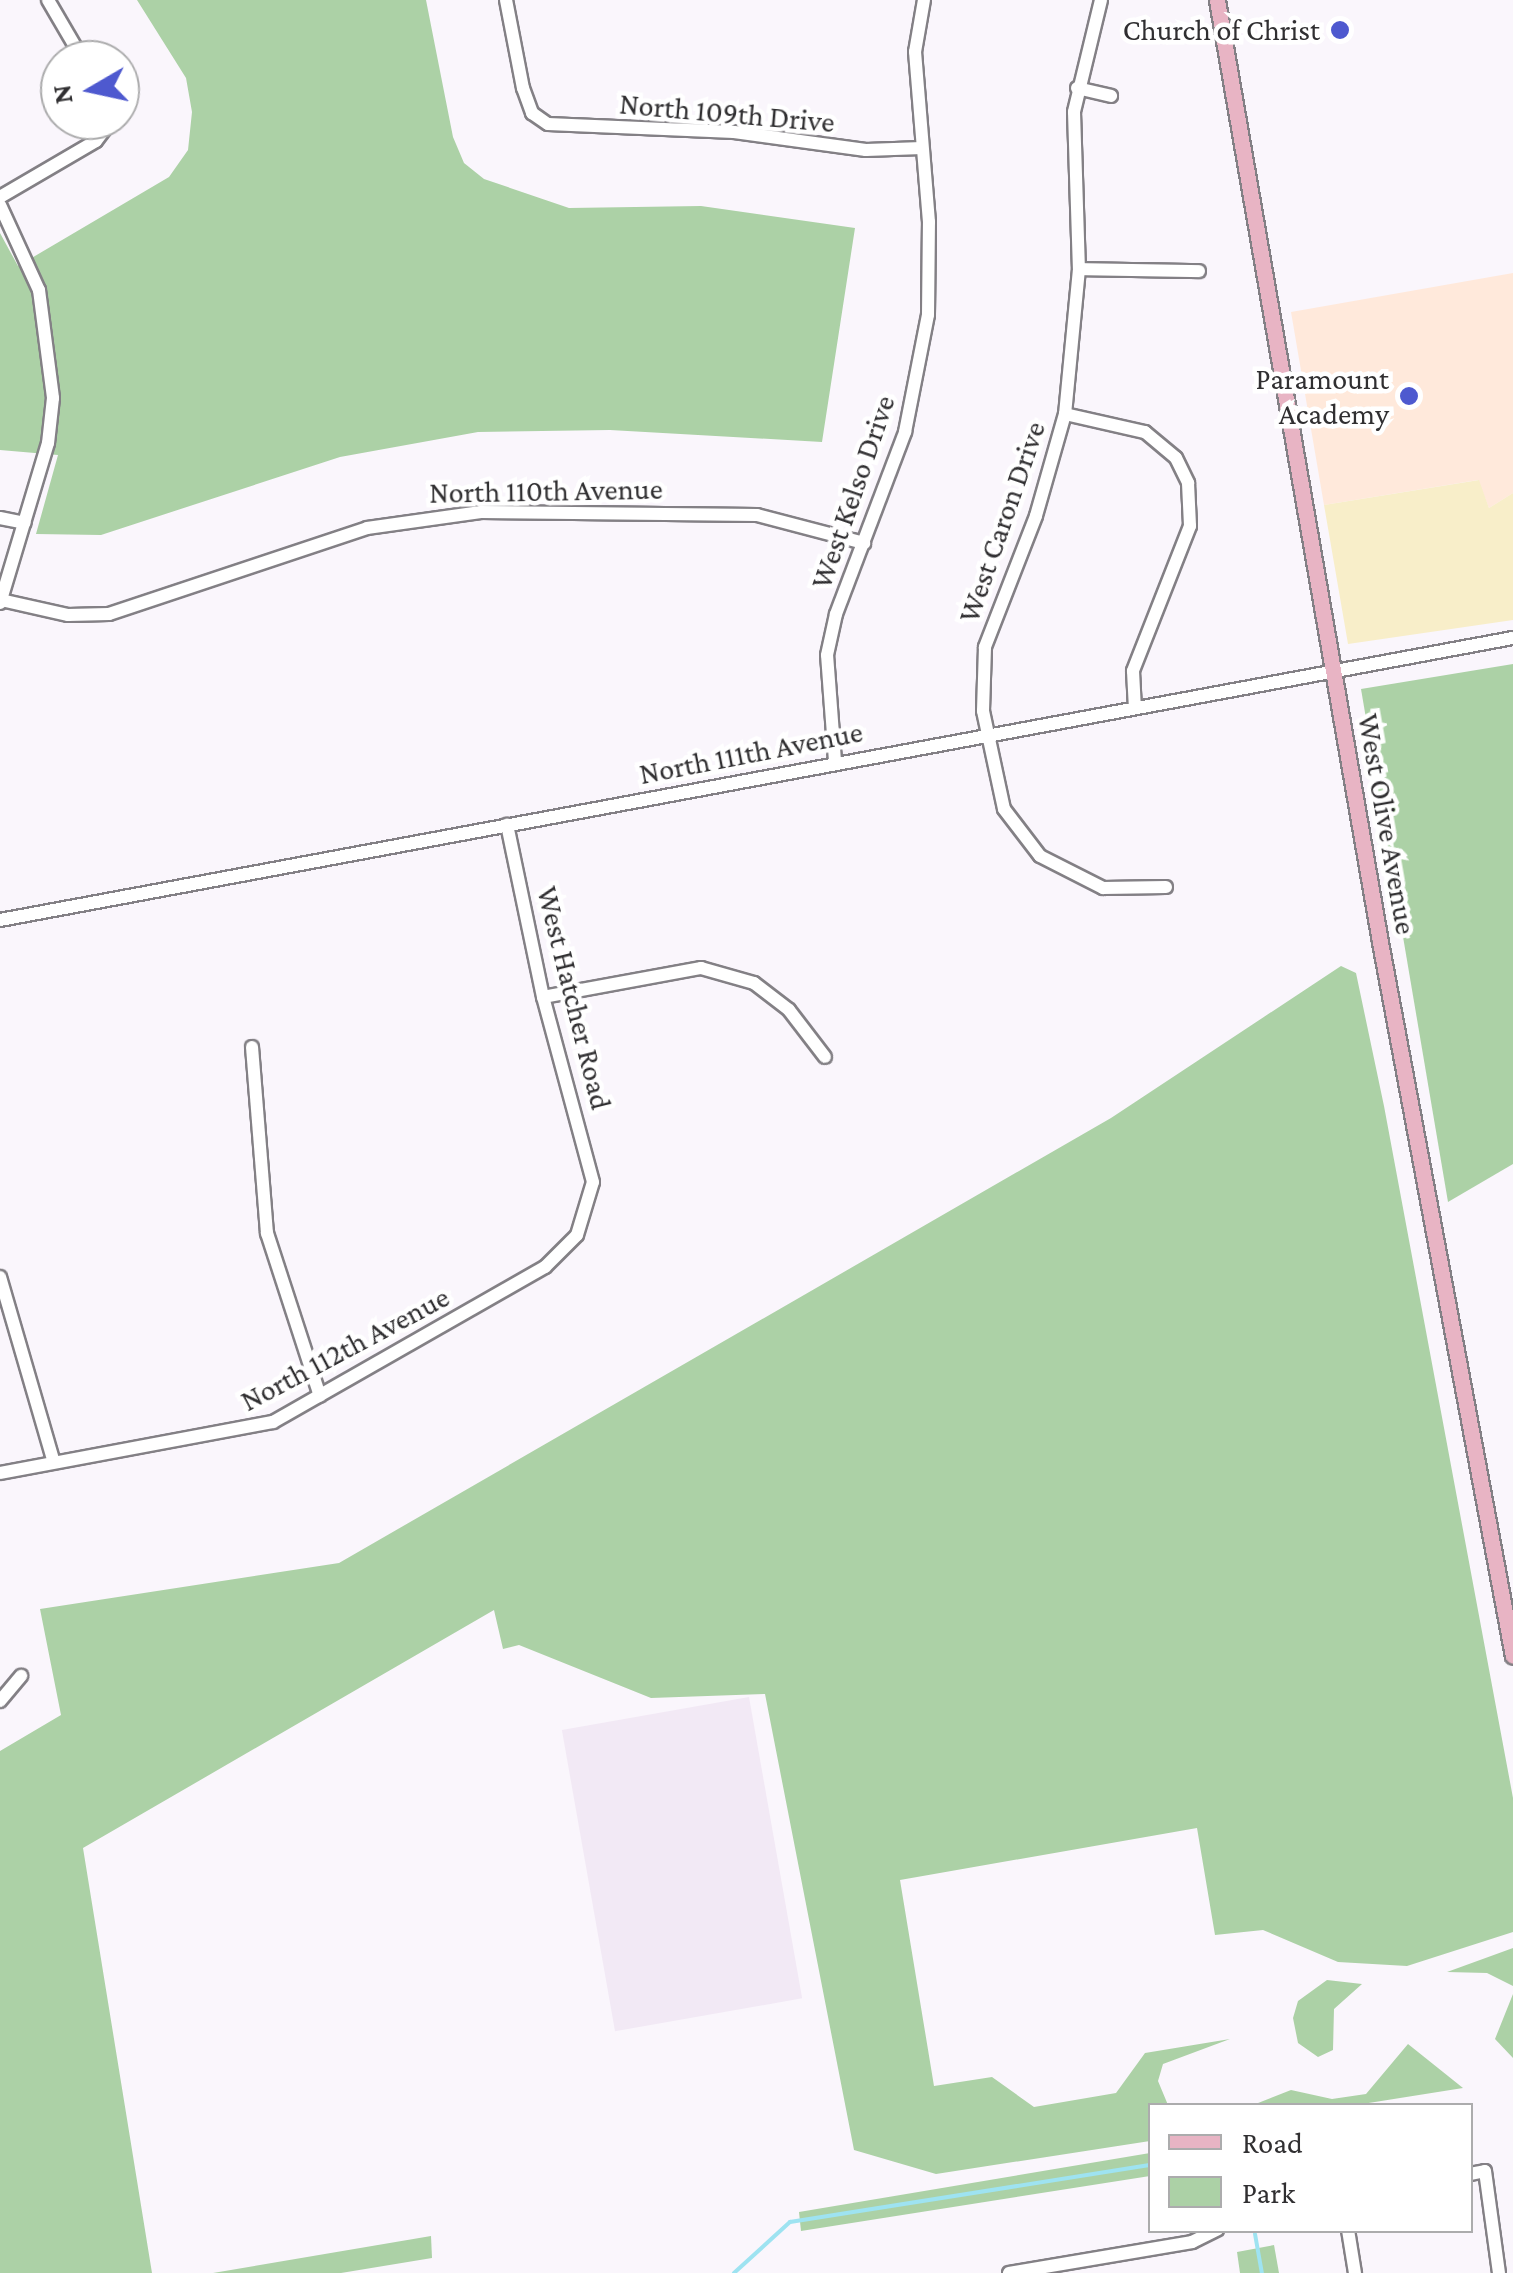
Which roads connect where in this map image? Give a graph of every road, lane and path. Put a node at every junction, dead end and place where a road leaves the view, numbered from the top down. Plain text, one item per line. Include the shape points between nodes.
1 (48, 0) edge
2 (506, 0) edge
3 (924, 0) edge
4 (1101, 0) edge
5 (1217, 0) edge
6 (71, 40) edge
7 (1077, 88) junction
8 (1111, 96) dead end
9 (97, 140) edge
10 (922, 148) junction
11 (0, 201) edge
12 (1079, 269) junction
13 (1199, 271) dead end
14 (1066, 414) junction
15 (0, 518) edge
16 (25, 523) junction
17 (864, 544) junction
18 (0, 602) edge
19 (1513, 638) edge
20 (1332, 669) junction
21 (1135, 704) junction
22 (986, 733) junction
23 (835, 762) junction
24 (507, 826) junction
25 (1166, 886) dead end
26 (0, 920) edge
27 (543, 998) junction
28 (252, 1047) dead end
29 (825, 1057) dead end
30 (593, 1182) joint
31 (0, 1277) edge
32 (320, 1396) junction
33 (53, 1460) junction
34 (0, 1473) edge
35 (1513, 1656) edge
36 (21, 1676) dead end
37 (0, 1701) edge
38 (1478, 2173) edge
39 (1210, 2233) edge
40 (1348, 2233) edge
41 (1115, 2255) junction
42 (1009, 2273) edge
43 (1118, 2273) edge
44 (1354, 2273) edge
45 (1499, 2273) edge

1 - 6 street
2 - 10 street, North 109th Drive via 532,112 569,129 638,126 866,150
3 - 10 street, West Kelso Drive via 914,52
4 - 7 street, West Caron Drive
5 - 20 main road, West Olive Avenue
7 - 8 street
7 - 12 street, West Caron Drive
9 - 11 street
10 - 17 street, West Kelso Drive via 931,270 922,357 904,432
11 - 16 street via 33,268 53,364 48,442
12 - 13 street
12 - 14 street, West Caron Drive
14 - 21 street via 1145,432 1176,458 1188,483 1190,526 1133,671
14 - 22 street, West Caron Drive via 1036,516 985,648
15 - 16 street
16 - 18 street
17 - 18 street, North 110th Avenue via 797,520 757,515 482,512 367,528 109,614 68,615
17 - 23 street, West Kelso Drive via 827,656
19 - 20 street, North 111th Avenue
20 - 21 street, North 111th Avenue
20 - 35 main road, West Olive Avenue
21 - 22 street, North 111th Avenue
22 - 23 street, North 111th Avenue
22 - 25 street, West Caron Drive via 1004,809 1040,856 1103,888
23 - 24 street, North 111th Avenue
24 - 26 street, North 111th Avenue
24 - 27 street, West Hatcher Road
27 - 29 street via 701,968 754,983 789,1010
27 - 30 street, West Hatcher Road
28 - 32 street via 267,1232
30 - 32 street, North 112th Avenue via 577,1236 558,1257
31 - 33 street
32 - 33 street, North 112th Avenue via 251,1430
33 - 34 street, North 112th Avenue
36 - 37 street
38 - 45 street
39 - 41 street
40 - 44 street
41 - 42 street
41 - 43 street

